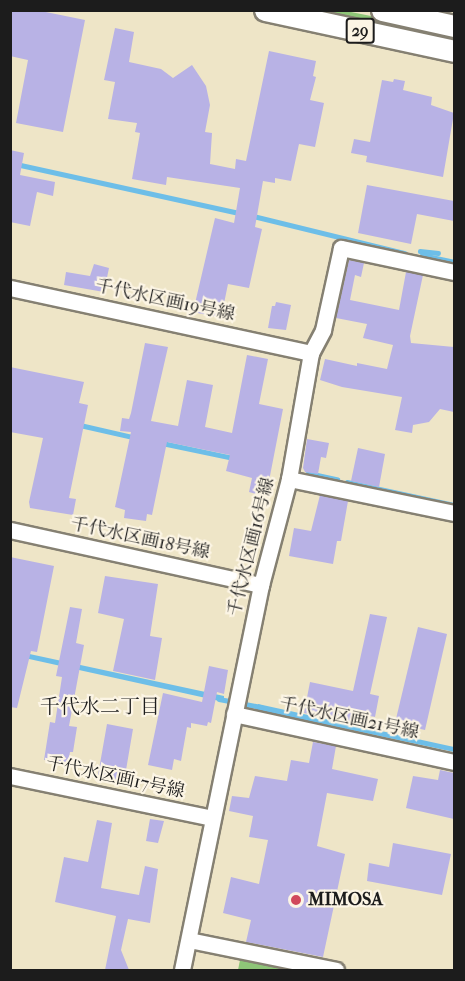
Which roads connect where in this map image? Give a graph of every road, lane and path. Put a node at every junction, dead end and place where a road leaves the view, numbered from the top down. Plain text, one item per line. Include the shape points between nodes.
1 (265, 10) edge
2 (382, 10) edge
3 (454, 26) edge
4 (454, 51) edge
5 (454, 272) edge
6 (10, 288) edge
7 (310, 353) junction
8 (289, 479) junction
9 (454, 513) edge
10 (10, 530) edge
11 (261, 585) junction
12 (234, 714) junction
13 (454, 762) edge
14 (10, 776) edge
15 (212, 818) junction
16 (189, 940) junction
17 (182, 970) edge
18 (336, 970) edge

1 - 4 highway, 29
2 - 3 highway, 29
5 - 7 street, 千代水区画16号線 via 341,248 323,330
6 - 7 street, 千代水区画19号線
7 - 8 street, 千代水区画16号線
8 - 9 street
8 - 11 street, 千代水区画16号線
10 - 11 street, 千代水区画18号線
11 - 12 street, 千代水区画16号線
12 - 13 street, 千代水区画21号線
12 - 15 street, 千代水区画16号線
14 - 15 street, 千代水区画17号線
15 - 16 street, 千代水区画16号線
16 - 17 street, 千代水区画16号線
16 - 18 street

